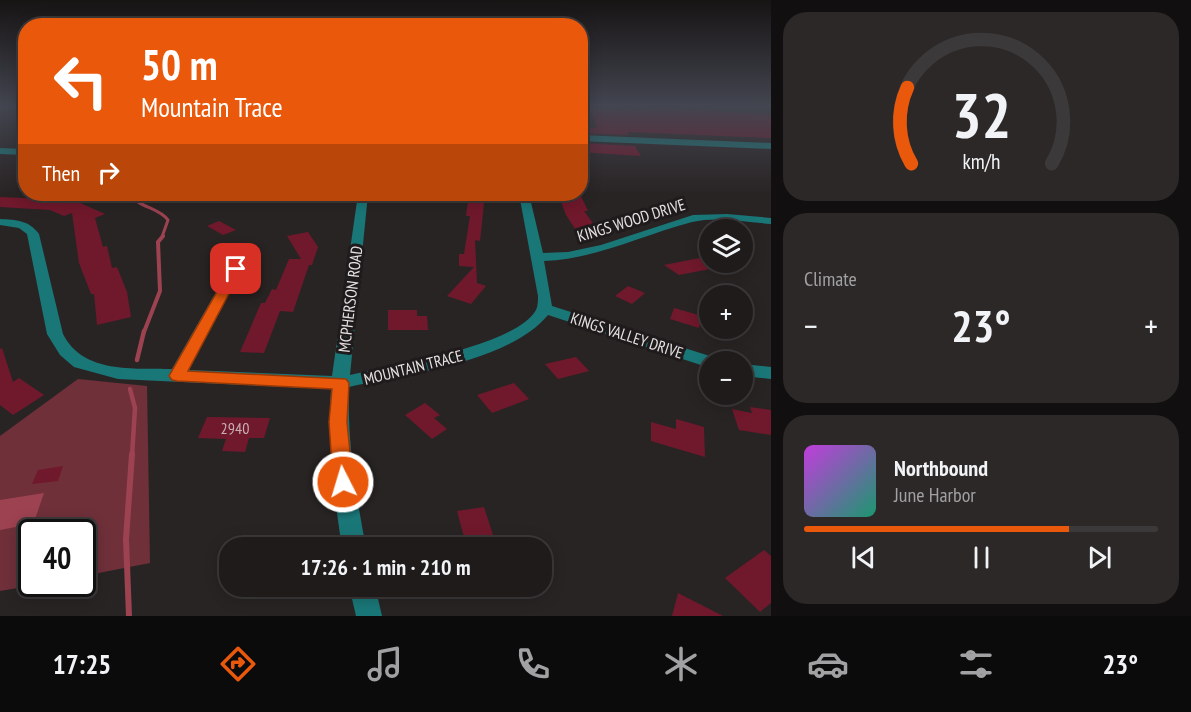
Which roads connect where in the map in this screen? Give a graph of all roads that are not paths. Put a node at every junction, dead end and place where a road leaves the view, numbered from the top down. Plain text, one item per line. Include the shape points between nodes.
1 (588, 138) edge
2 (771, 146) edge
3 (0, 151) edge
4 (18, 152) edge
5 (362, 201) edge
6 (525, 201) edge
7 (771, 221) edge
8 (0, 222) edge
9 (246, 250) dead end
10 (536, 257) junction
11 (545, 309) junction
12 (699, 358) edge
13 (753, 371) edge
14 (771, 373) edge
15 (177, 376) junction
16 (340, 383) junction
17 (352, 537) edge
18 (365, 597) edge
19 (369, 616) edge

1 - 2 street
3 - 4 street
5 - 16 street, MCPHERSON ROAD
6 - 10 street
7 - 10 street, KINGS WOOD DRIVE via 693,218 604,248 568,256
8 - 15 street, MOUNTAIN TRACE via 30,228 55,334 69,357 99,370
9 - 15 street
10 - 11 street
11 - 12 street, KINGS VALLEY DRIVE
11 - 16 street, MOUNTAIN TRACE via 520,333 500,344
13 - 14 street
15 - 16 street, MOUNTAIN TRACE
16 - 17 street, MCPHERSON ROAD via 338,422
18 - 19 street

